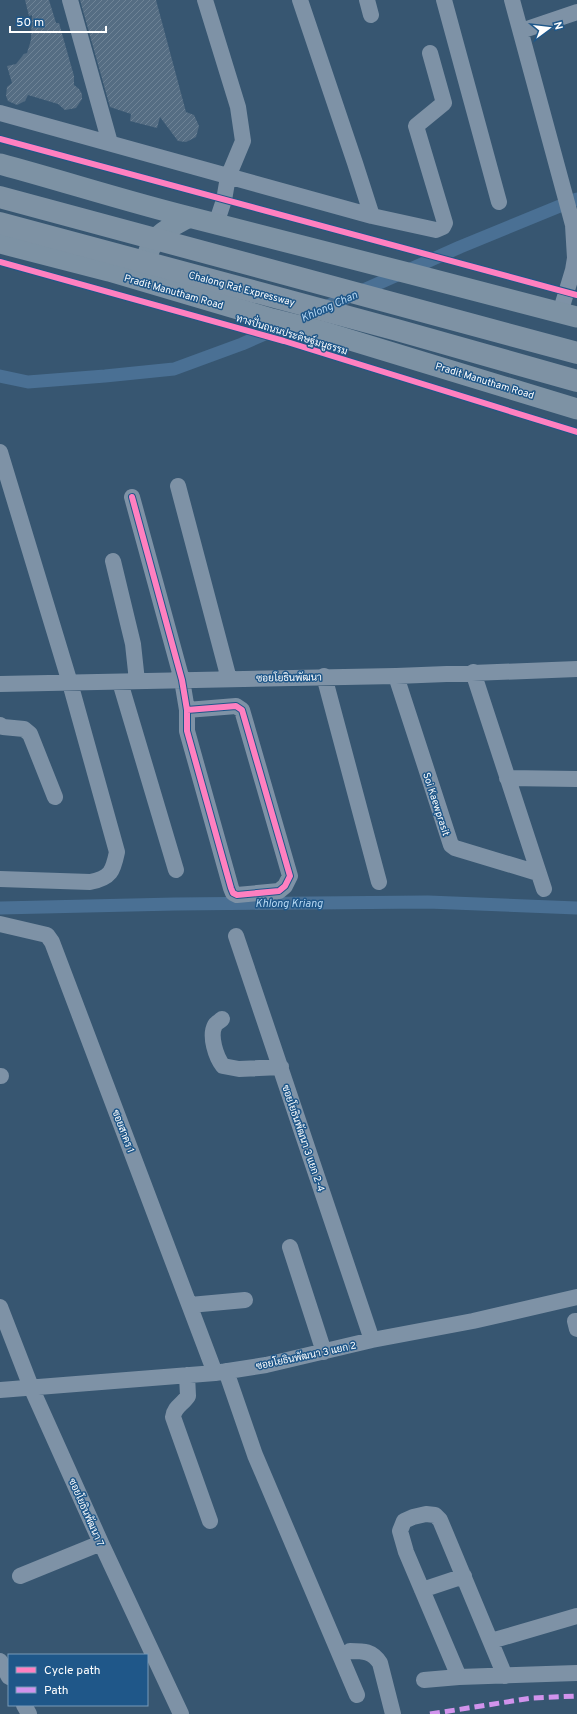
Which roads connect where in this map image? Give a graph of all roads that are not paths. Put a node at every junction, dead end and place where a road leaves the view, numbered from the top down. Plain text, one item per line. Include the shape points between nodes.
1 (70, 0) edge
2 (205, 0) edge
3 (300, 0) edge
4 (444, 0) edge
5 (512, 0) edge
6 (577, 12) edge
7 (520, 31) junction
8 (430, 53) dead end
9 (0, 113) edge
10 (110, 143) junction
11 (0, 164) edge
12 (228, 177) junction
13 (0, 197) edge
14 (126, 200) junction
15 (499, 202) dead end
16 (372, 216) junction
17 (189, 217) junction
18 (0, 223) edge
19 (216, 224) junction
20 (0, 243) edge
21 (109, 272) junction
22 (186, 295) junction
23 (568, 315) edge
24 (577, 353) edge
25 (577, 381) edge
26 (577, 408) edge
27 (0, 452) edge
28 (178, 486) dead end
29 (132, 497) dead end
30 (113, 561) dead end
31 (577, 669) edge
32 (473, 672) junction
33 (324, 676) junction
34 (396, 676) junction
35 (229, 679) junction
36 (182, 680) junction
37 (137, 681) junction
38 (120, 682) junction
39 (70, 683) junction
40 (0, 684) edge
41 (187, 710) junction
42 (0, 725) edge
43 (507, 778) junction
44 (577, 779) edge
45 (55, 797) dead end
46 (176, 870) dead end
47 (538, 873) junction
48 (0, 879) edge
49 (379, 882) dead end
50 (544, 889) dead end
51 (0, 924) edge
52 (236, 936) dead end
53 (222, 1019) dead end
54 (280, 1067) junction
55 (290, 1247) dead end
56 (577, 1297) edge
57 (245, 1300) dead end
58 (190, 1305) junction
59 (0, 1307) edge
60 (372, 1340) junction
61 (324, 1352) junction
62 (220, 1372) junction
63 (187, 1375) junction
64 (31, 1387) junction
65 (0, 1390) edge
66 (210, 1521) dead end
67 (101, 1543) junction
68 (20, 1576) dead end
69 (464, 1576) junction
70 (422, 1590) junction
71 (577, 1616) edge
72 (491, 1641) junction
73 (350, 1650) dead end
74 (0, 1661) edge
75 (576, 1673) edge
76 (8, 1675) edge
77 (505, 1676) junction
78 (459, 1677) junction
79 (424, 1680) dead end
80 (357, 1695) dead end
81 (181, 1714) edge
82 (393, 1714) edge

1 - 10 street
2 - 12 street via 238,107 243,141
3 - 16 street
4 - 15 street
5 - 7 street
6 - 7 street
7 - 23 street via 572,225 574,264
8 - 16 street via 444,102 416,126 445,223 443,227 430,230
9 - 10 street
10 - 12 street
11 - 14 main road
12 - 16 street
12 - 19 street
13 - 24 highway, bridge
14 - 17 main road
14 - 21 main road via 144,235 140,254 132,268 123,272
17 - 19 main road
17 - 22 main road via 159,235 151,244 147,261 151,275
18 - 25 highway, Chalong Rat Expressway, bridge
19 - 23 main road
20 - 21 main road, Pradit Manutham Road
21 - 22 main road, Pradit Manutham Road
22 - 26 main road, Pradit Manutham Road via 324,332
27 - 39 street
28 - 35 street
29 - 36 street
30 - 37 street via 133,644
31 - 32 street, ซอยโยธินพัฒนา
32 - 34 street, ซอยโยธินพัฒนา
32 - 43 street
33 - 34 street, ซอยโยธินพัฒนา
33 - 35 street, ซอยโยธินพัฒนา
33 - 49 street
34 - 47 street, Soi Kaewprasit via 450,845
35 - 36 street, ซอยโยธินพัฒนา
36 - 37 street, ซอยโยธินพัฒนา
36 - 41 street
37 - 38 street, ซอยโยธินพัฒนา
38 - 39 street, ซอยโยธินพัฒนา
38 - 46 street
39 - 40 street, ซอยโยธินพัฒนา
39 - 48 street via 117,852 114,868 102,880 90,882
41 - 41 street via 187,731 233,893 237,895 279,891 290,876 242,710 236,706
42 - 45 street via 24,729 30,734
43 - 44 street
43 - 47 street
47 - 50 street
51 - 58 street, ซอยสาคร 1 via 47,935 52,942
52 - 54 street, ซอยโยธินพัฒนา 3 แยก 2-4
53 - 54 street via 215,1025 213,1033 214,1046 223,1066 239,1069
54 - 60 street, ซอยโยธินพัฒนา 3 แยก 2-4
55 - 61 street
56 - 60 street, ซอยโยธินพัฒนา 3 แยก 2 via 473,1321
57 - 58 street
58 - 62 street, ซอยสาคร 1
59 - 64 street, ซอยโยธินพัฒนา 7
60 - 61 street, ซอยโยธินพัฒนา 3 แยก 2
61 - 62 street, ซอยโยธินพัฒนา 3 แยก 2
62 - 63 street, ซอยโยธินพัฒนา 3 แยก 2
62 - 80 street, ซอยสาคร 1
63 - 64 street, ซอยโยธินพัฒนา 3 แยก 2
63 - 66 street via 188,1396 176,1407 173,1417
64 - 65 street, ซอยโยธินพัฒนา 3 แยก 2
64 - 67 street, ซอยโยธินพัฒนา 7
67 - 68 street
67 - 81 street, ซอยโยธินพัฒนา 7
69 - 70 street
69 - 70 street via 440,1520 435,1515 413,1516 404,1521 400,1531
69 - 72 street
70 - 78 street
71 - 72 street
72 - 77 street
73 - 82 street via 369,1652 376,1657 380,1663
74 - 76 street
75 - 77 street
77 - 78 street
78 - 79 street

